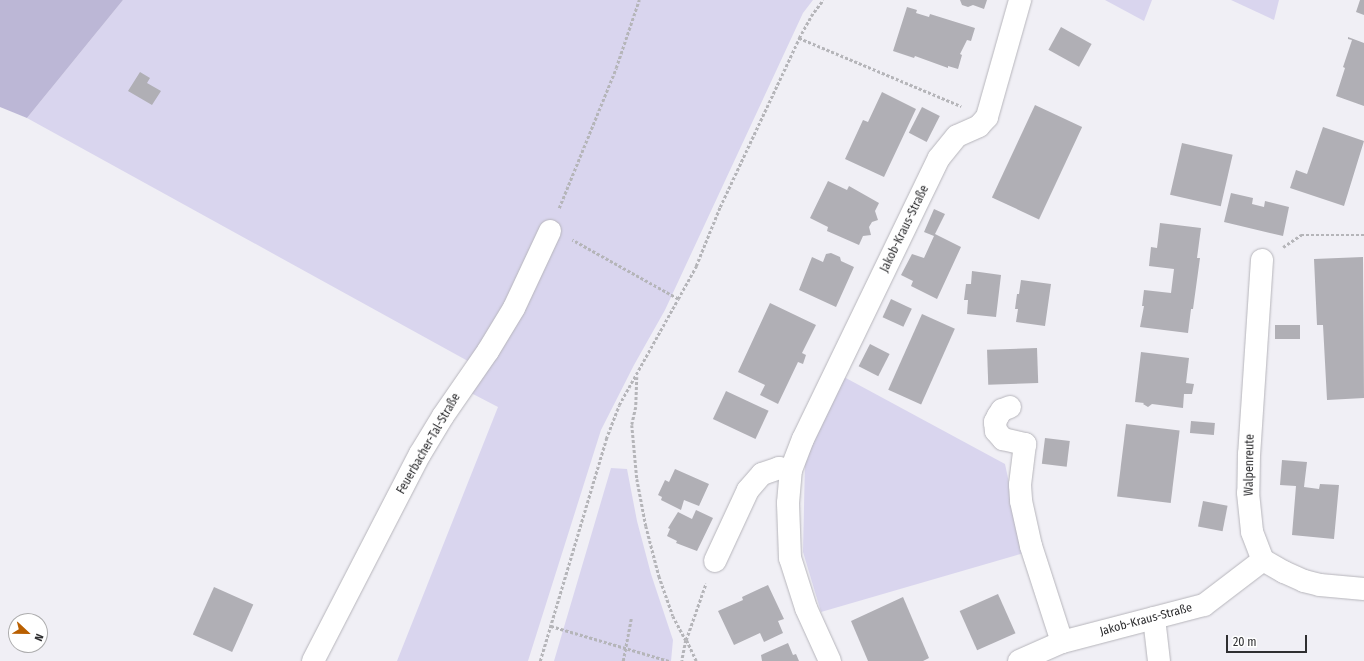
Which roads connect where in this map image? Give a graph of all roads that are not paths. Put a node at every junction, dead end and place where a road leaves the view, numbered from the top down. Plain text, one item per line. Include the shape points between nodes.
1 (1020, 0) edge
2 (550, 231) road end
3 (1262, 260) dead end
4 (1010, 407) dead end
5 (792, 470) junction
6 (1263, 560) junction
7 (715, 561) road end
8 (1364, 589) edge
9 (1154, 618) junction
10 (1062, 642) junction
11 (313, 661) edge
12 (830, 661) edge
13 (1019, 661) edge
14 (1159, 661) edge

1 - 5 street, Jakob-Kraus-Straße via 987,118 979,126 957,136 940,158 803,439
2 - 11 street, Feuerbacher-Tal-Straße via 514,308 420,454
3 - 6 street, Walpenreute via 1248,493 1252,532
4 - 10 street via 1002,410 998,416 995,422 996,431 1003,439 1025,444 1020,485 1021,501 1031,546
5 - 7 street via 779,468 762,474 748,490
5 - 12 street, Jakob-Kraus-Straße via 788,503 790,558 806,608
6 - 8 street via 1304,581 1336,588
6 - 9 street, Jakob-Kraus-Straße via 1204,605
9 - 10 street, Jakob-Kraus-Straße
9 - 14 street
10 - 13 street, Jakob-Kraus-Straße

